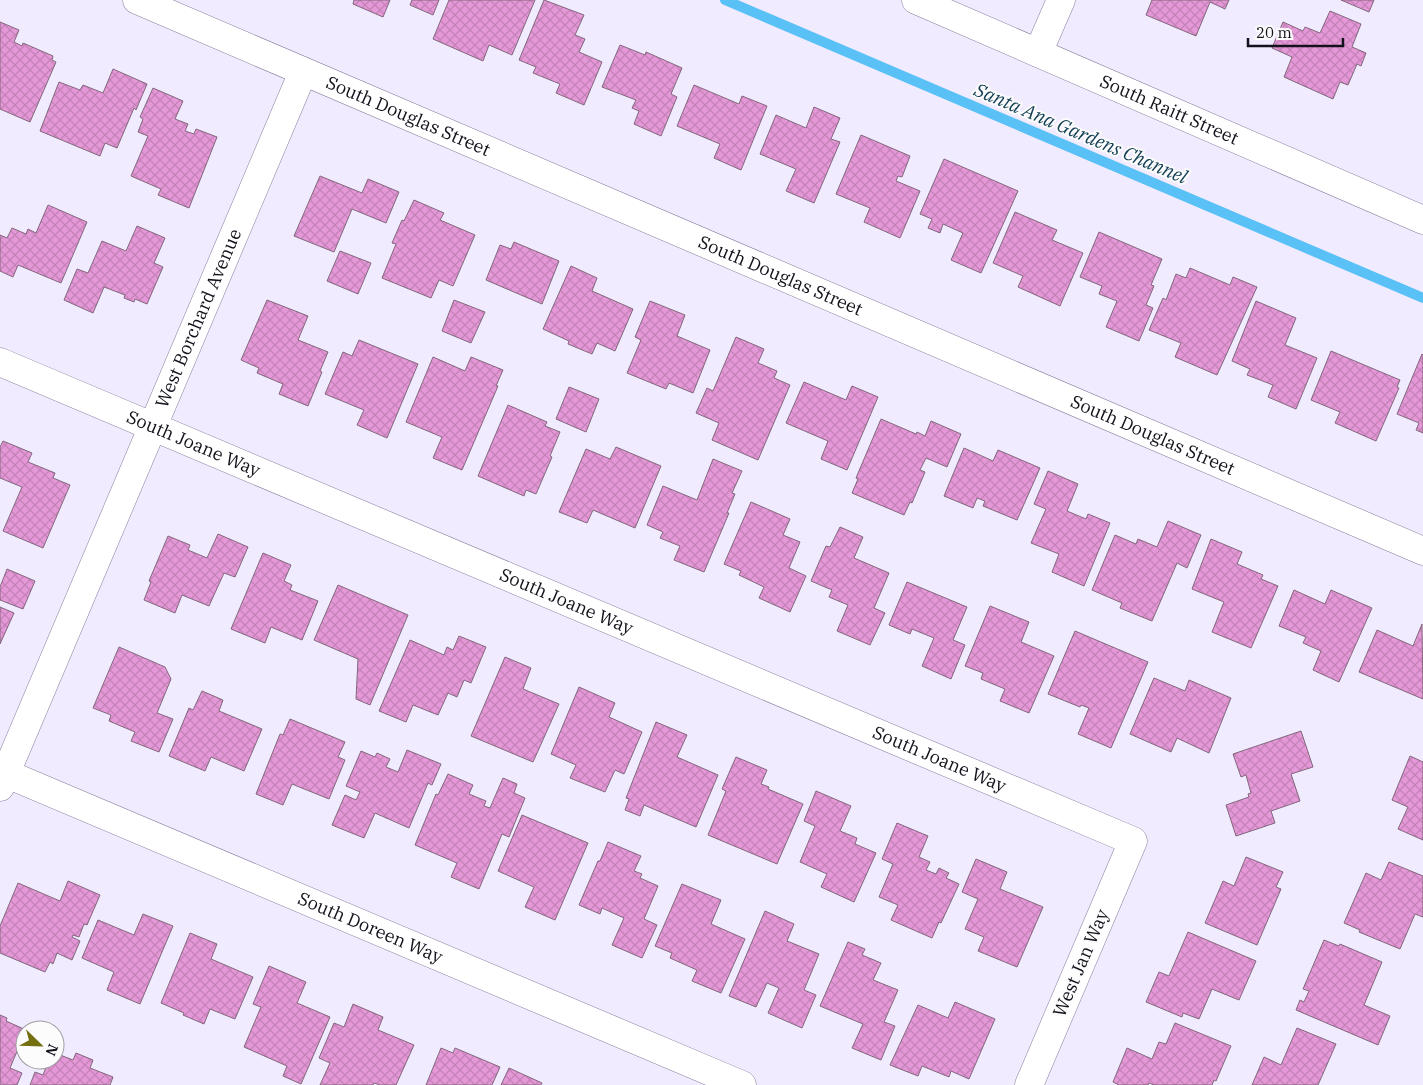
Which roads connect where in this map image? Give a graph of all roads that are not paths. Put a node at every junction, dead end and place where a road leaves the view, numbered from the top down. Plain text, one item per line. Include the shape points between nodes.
1 (137, 0) edge
2 (916, 0) edge
3 (1061, 0) edge
4 (1038, 53) junction
5 (303, 72) junction
6 (1423, 220) edge
7 (0, 362) edge
8 (152, 426) junction
9 (1423, 551) edge
10 (2, 777) edge
11 (1134, 841) joint
12 (742, 1085) edge
13 (1029, 1085) edge

1 - 5 street, South Douglas Street
2 - 4 street, South Raitt Street
3 - 4 street
4 - 6 street, South Raitt Street
5 - 8 street, West Borchard Avenue
5 - 9 street, South Douglas Street
7 - 8 street, South Joane Way
8 - 10 street, West Borchard Avenue
8 - 11 street, South Joane Way
10 - 12 street, South Doreen Way
11 - 13 street, West Jan Way

